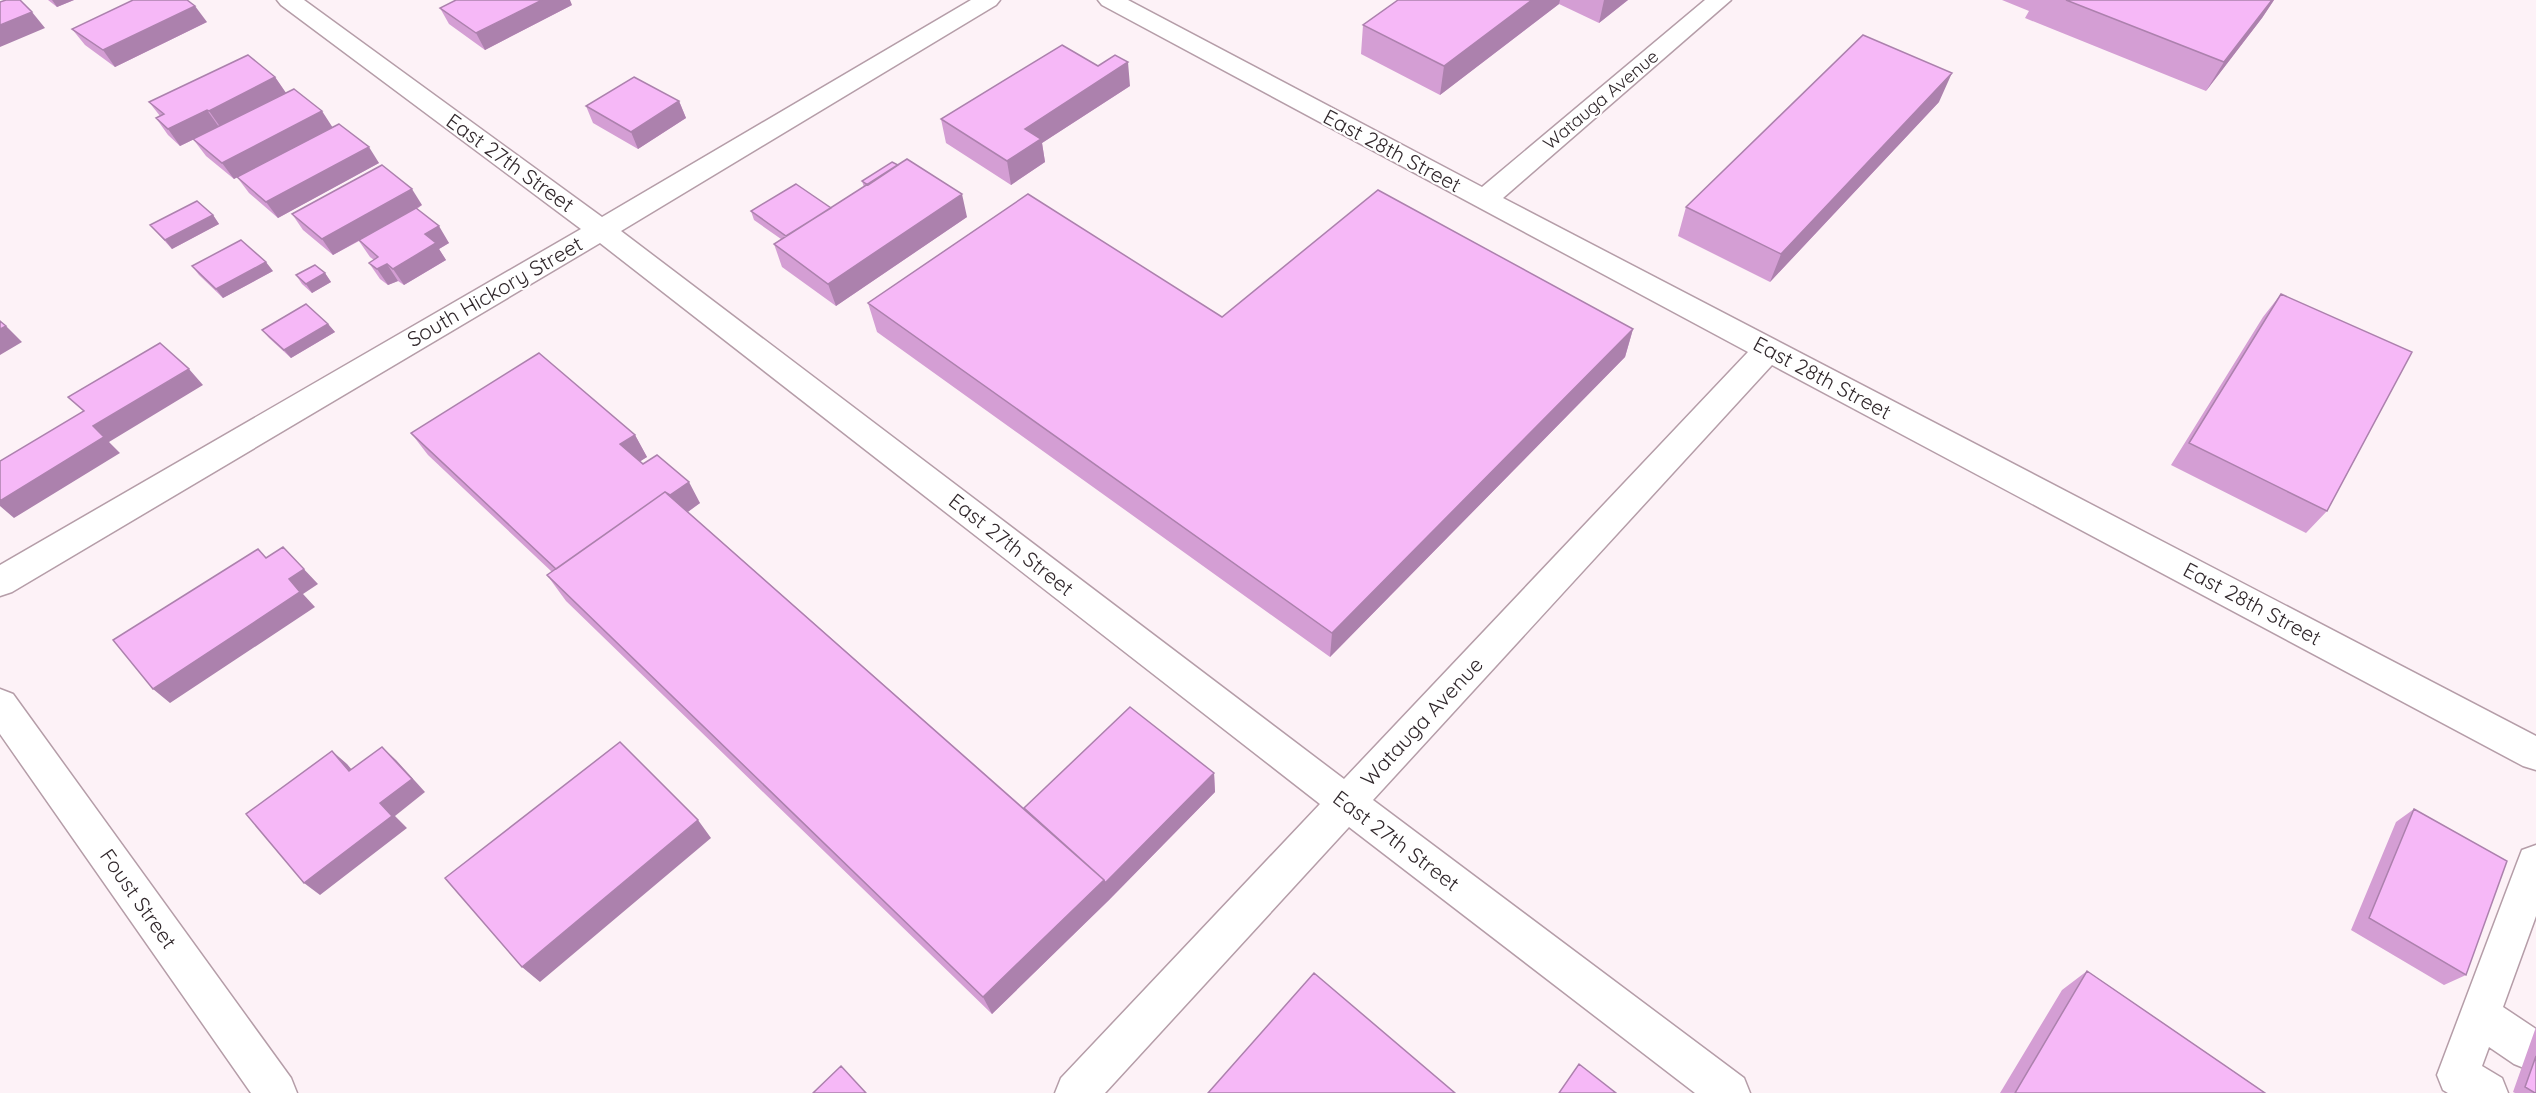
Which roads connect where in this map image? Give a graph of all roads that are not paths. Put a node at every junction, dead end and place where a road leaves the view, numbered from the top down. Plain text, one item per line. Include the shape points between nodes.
1 (289, 0) edge
2 (988, 0) edge
3 (1110, 0) edge
4 (1719, 0) edge
5 (1484, 200) junction
6 (601, 230) junction
7 (1768, 350) junction
8 (0, 582) edge
9 (0, 705) edge
10 (2536, 754) edge
11 (1347, 803) junction
12 (2536, 863) edge
13 (2526, 926) edge
14 (2480, 1016) junction
15 (2529, 1049) dead end
16 (276, 1093) edge
17 (1076, 1093) edge
18 (1730, 1093) edge
19 (2487, 1093) edge

1 - 6 street, East 27th Street
2 - 6 street, South Hickory Street
3 - 5 street, East 28th Street
4 - 5 street, Watauga Avenue
5 - 7 street, East 28th Street
6 - 8 street, South Hickory Street
6 - 11 street, East 27th Street
7 - 10 street, East 28th Street
7 - 11 street, Watauga Avenue
9 - 16 street, Foust Street
11 - 17 street, Watauga Avenue
11 - 18 street, East 27th Street
12 - 13 street
13 - 14 street
14 - 15 street
14 - 19 street via 2458,1075

